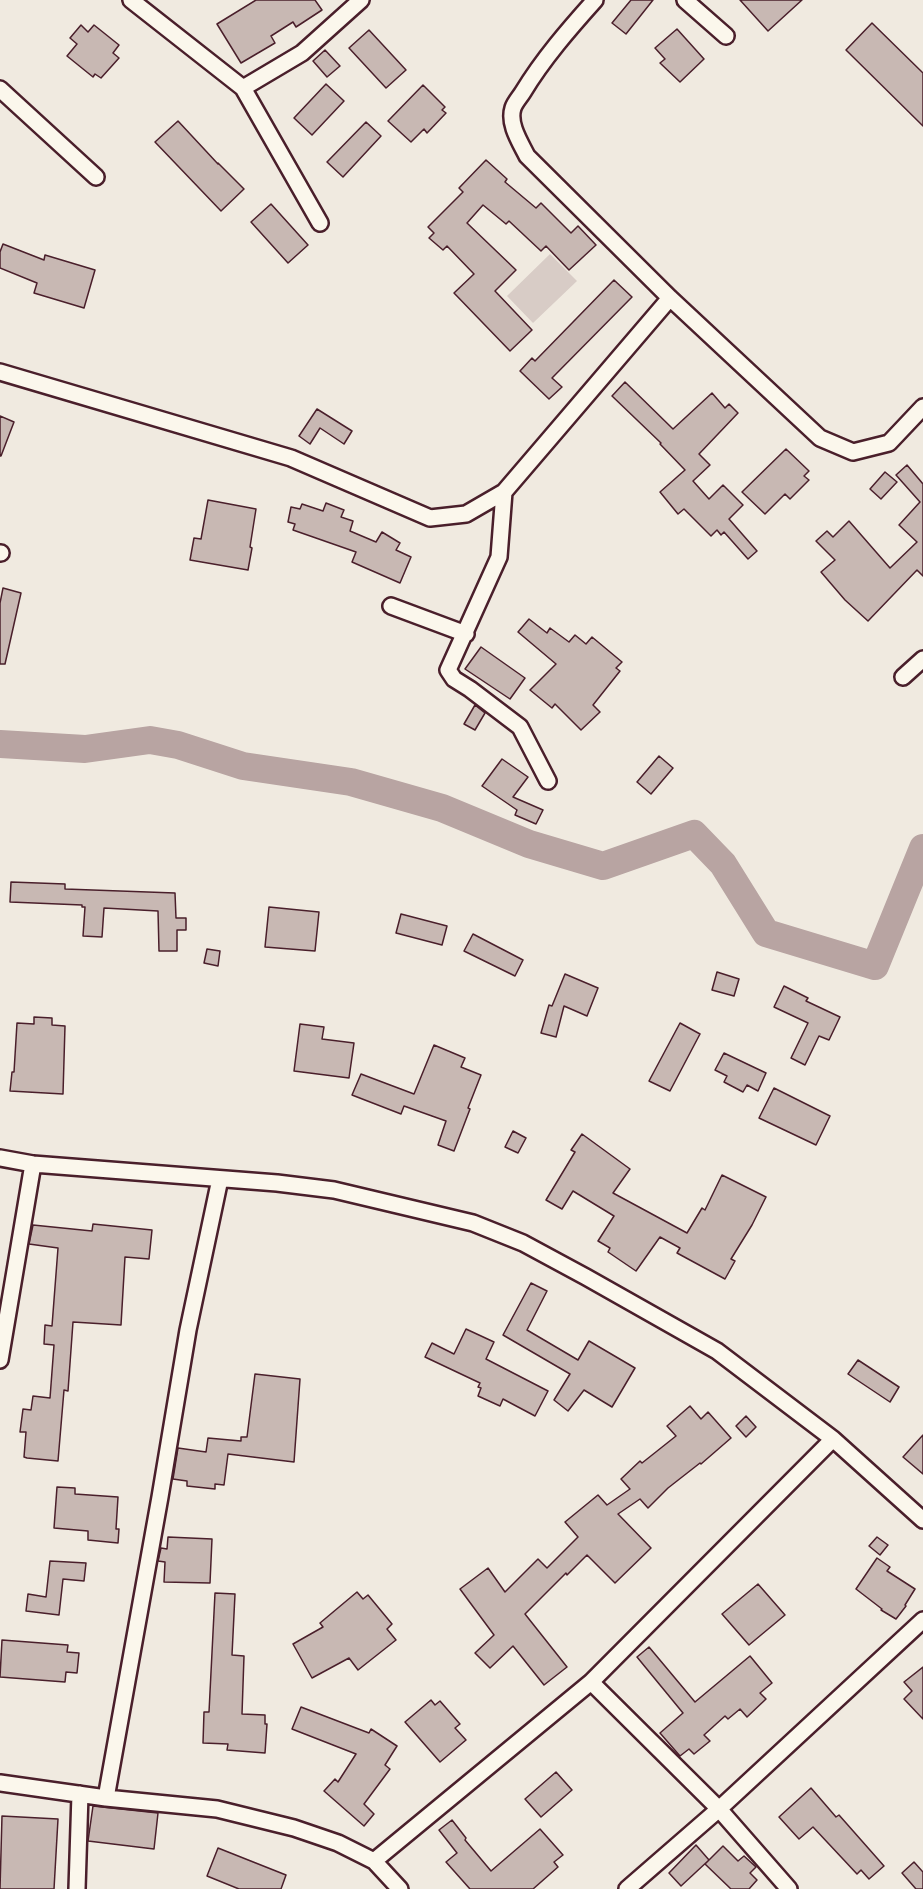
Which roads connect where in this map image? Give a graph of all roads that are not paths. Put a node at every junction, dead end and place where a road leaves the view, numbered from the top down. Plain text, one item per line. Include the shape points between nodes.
1 (131, 0) edge
2 (361, 0) edge
3 (595, 0) edge
4 (685, 0) edge
5 (726, 36) dead end
6 (243, 88) junction
7 (0, 89) edge
8 (96, 177) dead end
9 (320, 223) dead end
10 (670, 298) junction
11 (0, 372) edge
12 (923, 407) edge
13 (504, 492) junction
14 (391, 606) dead end
15 (466, 634) junction
16 (923, 659) edge
17 (903, 677) dead end
18 (548, 781) dead end
19 (0, 1158) edge
20 (33, 1164) junction
21 (220, 1179) junction
22 (0, 1360) edge
23 (833, 1439) junction
24 (923, 1520) edge
25 (923, 1620) edge
26 (591, 1682) junction
27 (0, 1783) edge
28 (80, 1794) junction
29 (106, 1798) junction
30 (719, 1809) junction
31 (374, 1861) junction
32 (77, 1889) edge
33 (400, 1889) edge
34 (627, 1889) edge
35 (789, 1889) edge

1 - 6 street
2 - 6 street via 302,53
3 - 10 street via 528,82 513,108 515,134 527,156
4 - 5 street
6 - 9 street
7 - 8 street
10 - 12 street via 820,438 853,452 889,443
10 - 13 street
11 - 13 street via 291,458 430,518 466,514
13 - 15 street via 499,557
14 - 15 street
15 - 18 street via 448,670 453,679 520,727
16 - 17 street
19 - 20 street
20 - 21 street
20 - 22 street
21 - 23 street via 334,1190 473,1223 523,1243 717,1351
21 - 29 street via 188,1330
23 - 24 street
23 - 26 street
25 - 30 street
26 - 30 street
26 - 31 street
27 - 28 street
28 - 29 street
28 - 32 street
29 - 31 street via 217,1809 294,1828
30 - 34 street
30 - 35 street
31 - 33 street

